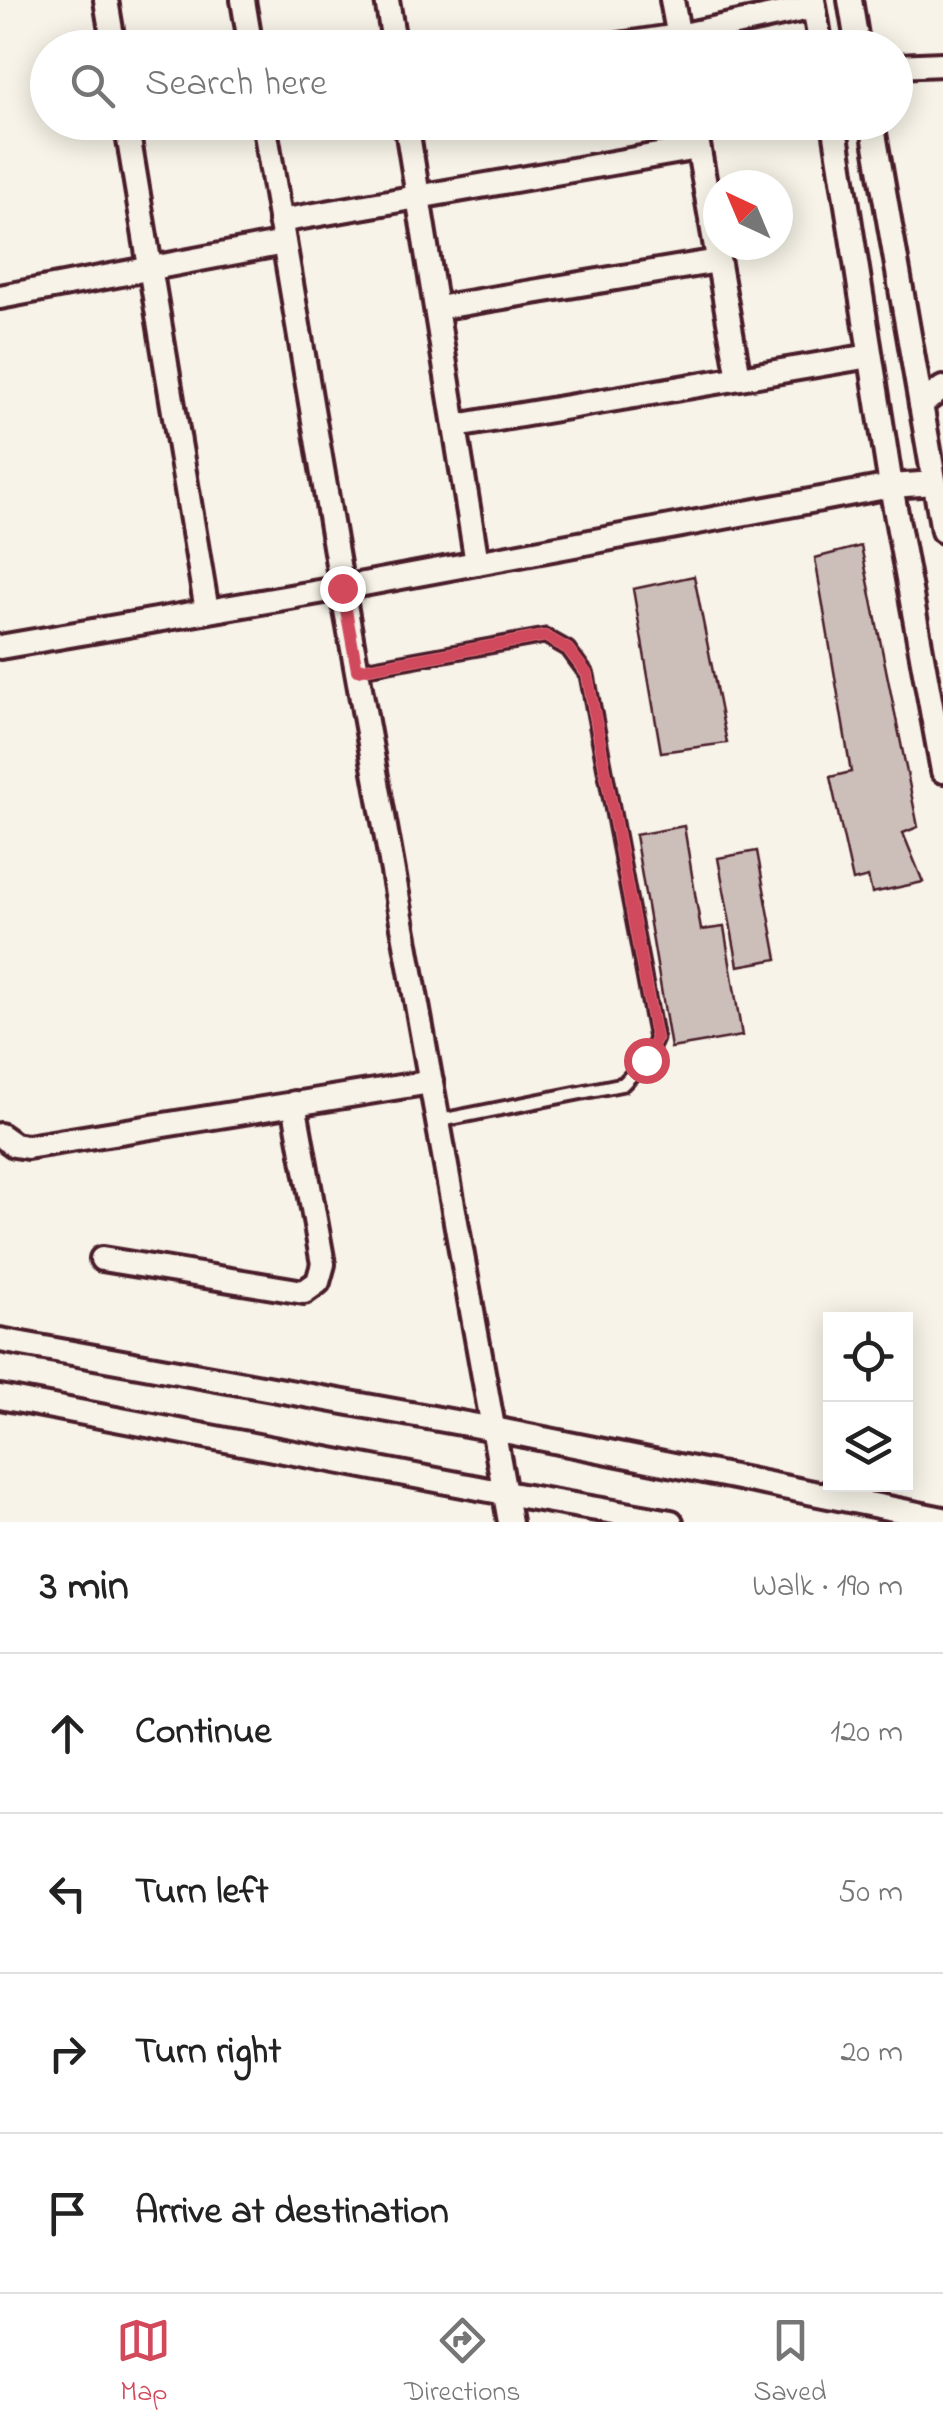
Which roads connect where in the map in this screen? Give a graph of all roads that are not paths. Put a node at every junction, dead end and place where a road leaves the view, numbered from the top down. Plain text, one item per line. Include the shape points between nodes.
1 (106, 0) edge
2 (243, 0) edge
3 (387, 0) edge
4 (672, 0) edge
5 (850, 0) edge
6 (813, 3) edge
7 (111, 30) edge
8 (248, 30) edge
9 (392, 30) edge
10 (678, 30) edge
11 (721, 30) edge
12 (818, 30) edge
13 (855, 30) edge
14 (943, 64) edge
15 (913, 65) edge
16 (129, 140) edge
17 (267, 140) edge
18 (409, 140) edge
19 (697, 140) edge
20 (837, 140) edge
21 (875, 140) edge
22 (698, 148) junction
23 (417, 197) junction
24 (282, 232) junction
25 (718, 262) junction
26 (150, 268) junction
27 (0, 297) edge
28 (438, 308) junction
29 (870, 356) junction
30 (739, 378) junction
31 (943, 388) edge
32 (922, 404) junction
33 (456, 426) junction
34 (935, 484) junction
35 (891, 486) junction
36 (943, 531) edge
37 (477, 563) junction
38 (342, 588) junction
39 (207, 611) junction
40 (0, 647) edge
41 (357, 670) junction
42 (943, 771) edge
43 (431, 1082) junction
44 (294, 1104) junction
45 (438, 1122) junction
46 (0, 1136) edge
47 (102, 1259) dead end
48 (0, 1340) edge
49 (0, 1397) edge
50 (494, 1429) junction
51 (505, 1493) junction
52 (943, 1519) edge
53 (510, 1522) edge
54 (671, 1522) edge

1 - 7 street
2 - 8 street
3 - 9 street
4 - 10 street
5 - 13 street
6 - 11 street
6 - 12 street
14 - 15 street
16 - 26 street
17 - 24 street
18 - 23 street
19 - 22 street
20 - 29 street
21 - 32 street
22 - 23 street
22 - 25 street
23 - 24 street
23 - 28 street
24 - 26 street
24 - 38 street
25 - 28 street
25 - 30 street
26 - 27 street
26 - 39 street
28 - 33 street
29 - 30 street
29 - 35 street
30 - 33 street
31 - 32 street
32 - 34 street
33 - 37 street
34 - 35 street
34 - 36 street
35 - 37 street
35 - 42 street
37 - 38 street
38 - 39 street
38 - 41 street
39 - 40 street
41 - 43 street
41 - 45 lane via 545,636 568,649 587,674 656,1039 623,1084
43 - 44 street
43 - 45 street
44 - 46 street via 27,1147
44 - 47 street via 323,1264 318,1282 304,1292
45 - 50 street
48 - 50 street
49 - 51 street
50 - 51 street
50 - 52 street
51 - 53 street
51 - 54 street

